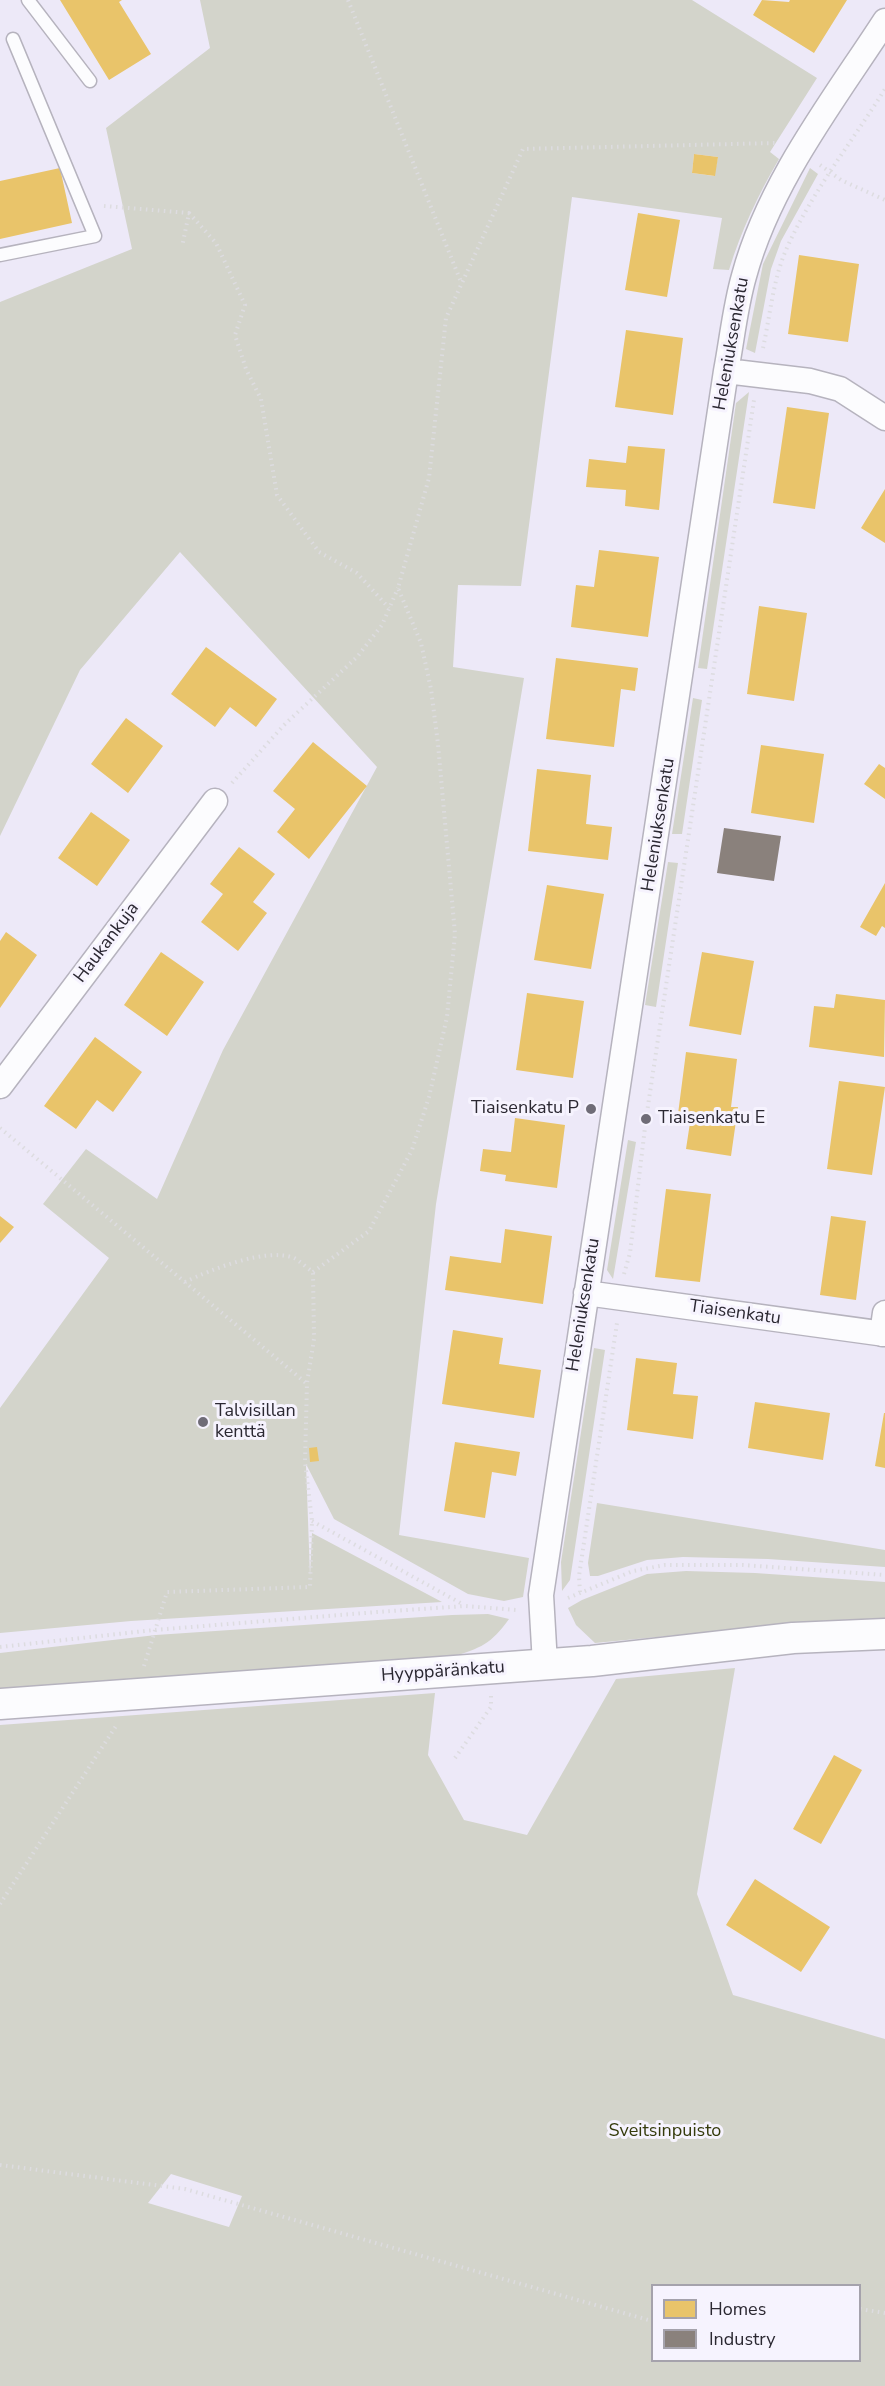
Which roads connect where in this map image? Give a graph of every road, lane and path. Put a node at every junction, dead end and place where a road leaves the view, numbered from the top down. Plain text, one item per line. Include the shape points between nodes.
1 (28, 0) edge
2 (348, 0) edge
3 (885, 21) edge
4 (13, 39) dead end
5 (90, 81) dead end
6 (885, 89) edge
7 (791, 148) junction
8 (831, 172) junction
9 (885, 200) edge
10 (82, 205) junction
11 (189, 213) junction
12 (182, 247) dead end
13 (0, 255) edge
14 (462, 283) junction
15 (726, 371) junction
16 (758, 374) junction
17 (885, 418) edge
18 (398, 588) junction
19 (389, 608) junction
20 (215, 801) joint
21 (0, 1086) edge
22 (0, 1128) edge
23 (313, 1272) junction
24 (186, 1282) junction
25 (586, 1293) junction
26 (621, 1297) junction
27 (884, 1327) edge
28 (307, 1383) junction
29 (312, 1521) junction
30 (885, 1575) edge
31 (580, 1592) junction
32 (465, 1606) junction
33 (541, 1606) junction
34 (154, 1630) junction
35 (885, 1634) edge
36 (0, 1647) edge
37 (545, 1664) junction
38 (490, 1668) junction
39 (136, 1694) junction
40 (0, 1704) edge
41 (455, 1758) dead end
42 (0, 1904) edge
43 (0, 2165) edge
44 (861, 2309) edge
45 (885, 2313) edge
46 (651, 2321) edge

1 - 5 lane
2 - 14 path
3 - 7 street, Heleniuksenkatu
4 - 10 lane
6 - 8 path
7 - 8 path
7 - 14 path via 523,149
7 - 15 street, Heleniuksenkatu via 744,276
8 - 9 path
8 - 16 path via 786,250
10 - 11 path
10 - 13 lane via 95,236
11 - 12 path
11 - 19 path via 216,243 245,305 236,335 246,369 261,399 277,495 319,552 357,573
14 - 18 path via 446,318 429,477
15 - 16 street
15 - 25 street, Heleniuksenkatu
16 - 17 street via 840,389
16 - 26 path
18 - 19 path
18 - 23 path via 421,643 439,756 455,934 447,1017 412,1150 369,1231
19 - 20 path via 382,625 357,657 284,725
20 - 21 street, Haukankuja
22 - 24 path
23 - 24 path via 293,1258 269,1256 213,1268
23 - 28 path via 314,1339
24 - 28 path
25 - 26 street, Tiaisenkatu
25 - 33 street, Heleniuksenkatu
26 - 27 street, Tiaisenkatu
26 - 31 path via 579,1575
28 - 29 path via 305,1462
29 - 32 path
29 - 34 path via 310,1587 166,1592
30 - 31 path via 743,1565 665,1565 633,1571
31 - 33 path
32 - 33 path via 515,1610
32 - 34 path
33 - 37 street, Heleniuksenkatu
34 - 36 path
34 - 39 path
35 - 37 street, Hyyppäränkatu via 793,1638
37 - 38 street, Hyyppäränkatu
38 - 39 street, Hyyppäränkatu
38 - 41 path via 491,1707
39 - 40 street, Hyyppäränkatu
39 - 42 path
43 - 46 path via 185,2189
44 - 45 path

